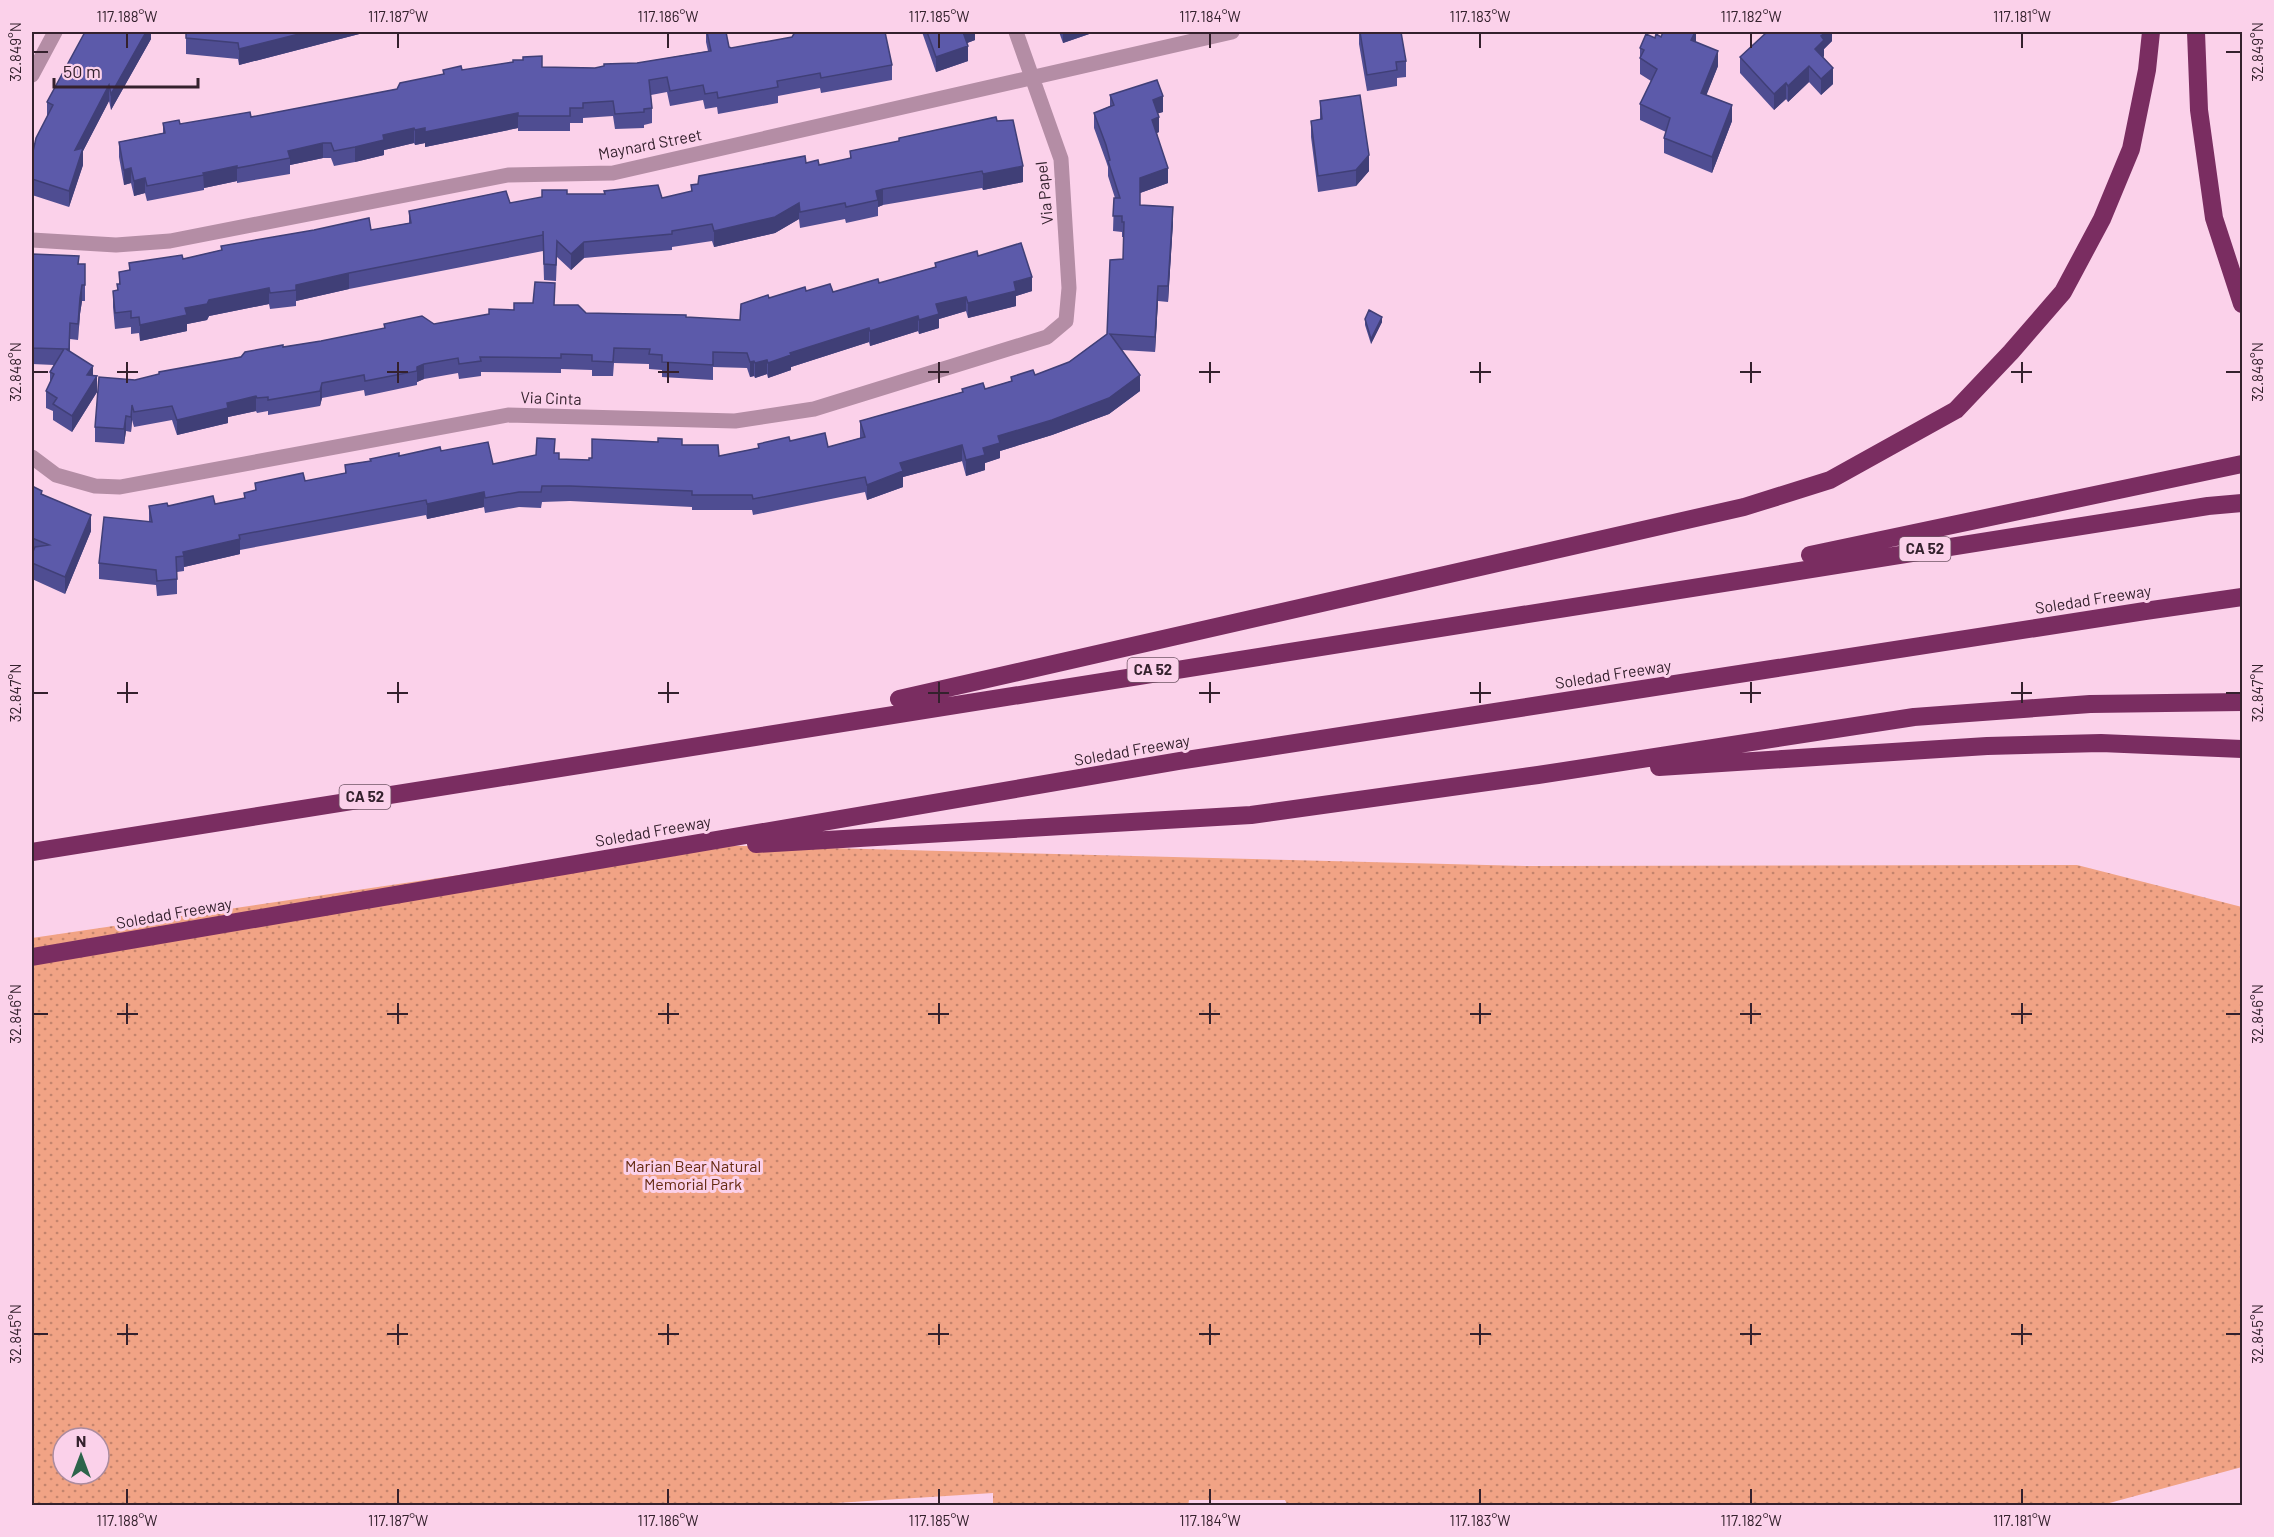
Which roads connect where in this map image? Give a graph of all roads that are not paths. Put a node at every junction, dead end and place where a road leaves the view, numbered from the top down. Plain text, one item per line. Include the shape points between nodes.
1 (54, 32) edge
2 (1016, 32) edge
3 (1232, 32) edge
4 (2151, 32) edge
5 (2196, 32) edge
6 (32, 75) edge
7 (1031, 78) junction
8 (32, 240) edge
9 (2242, 304) edge
10 (1066, 321) joint
11 (32, 457) edge
12 (2242, 464) edge
13 (2242, 503) edge
14 (1608, 597) junction
15 (2242, 597) edge
16 (2242, 702) edge
17 (698, 742) junction
18 (2242, 749) edge
19 (1538, 775) junction
20 (664, 849) junction
21 (32, 852) edge
22 (32, 957) edge

1 - 6 street
2 - 7 street, Via Papel
3 - 7 street, Maynard Street
4 - 17 highway via 2131,149 2102,219 2063,292 1956,410 1830,480 1744,507 1068,662
5 - 9 highway via 2199,110 2214,218
7 - 8 street, Maynard Street via 613,173 508,176 170,242 116,245
7 - 10 street, Via Papel via 1061,159 1069,288
10 - 11 street, Via Cinta via 1047,337 814,409 735,421 508,415 120,487 95,486 56,475
12 - 14 highway
13 - 14 highway, CA 52
14 - 17 highway, CA 52
15 - 20 highway, Soledad Freeway via 1179,761
16 - 19 highway via 2090,704 1914,717
17 - 21 highway, CA 52
18 - 19 highway via 2101,743 1988,746
19 - 20 highway via 1251,815
20 - 22 highway, Soledad Freeway

